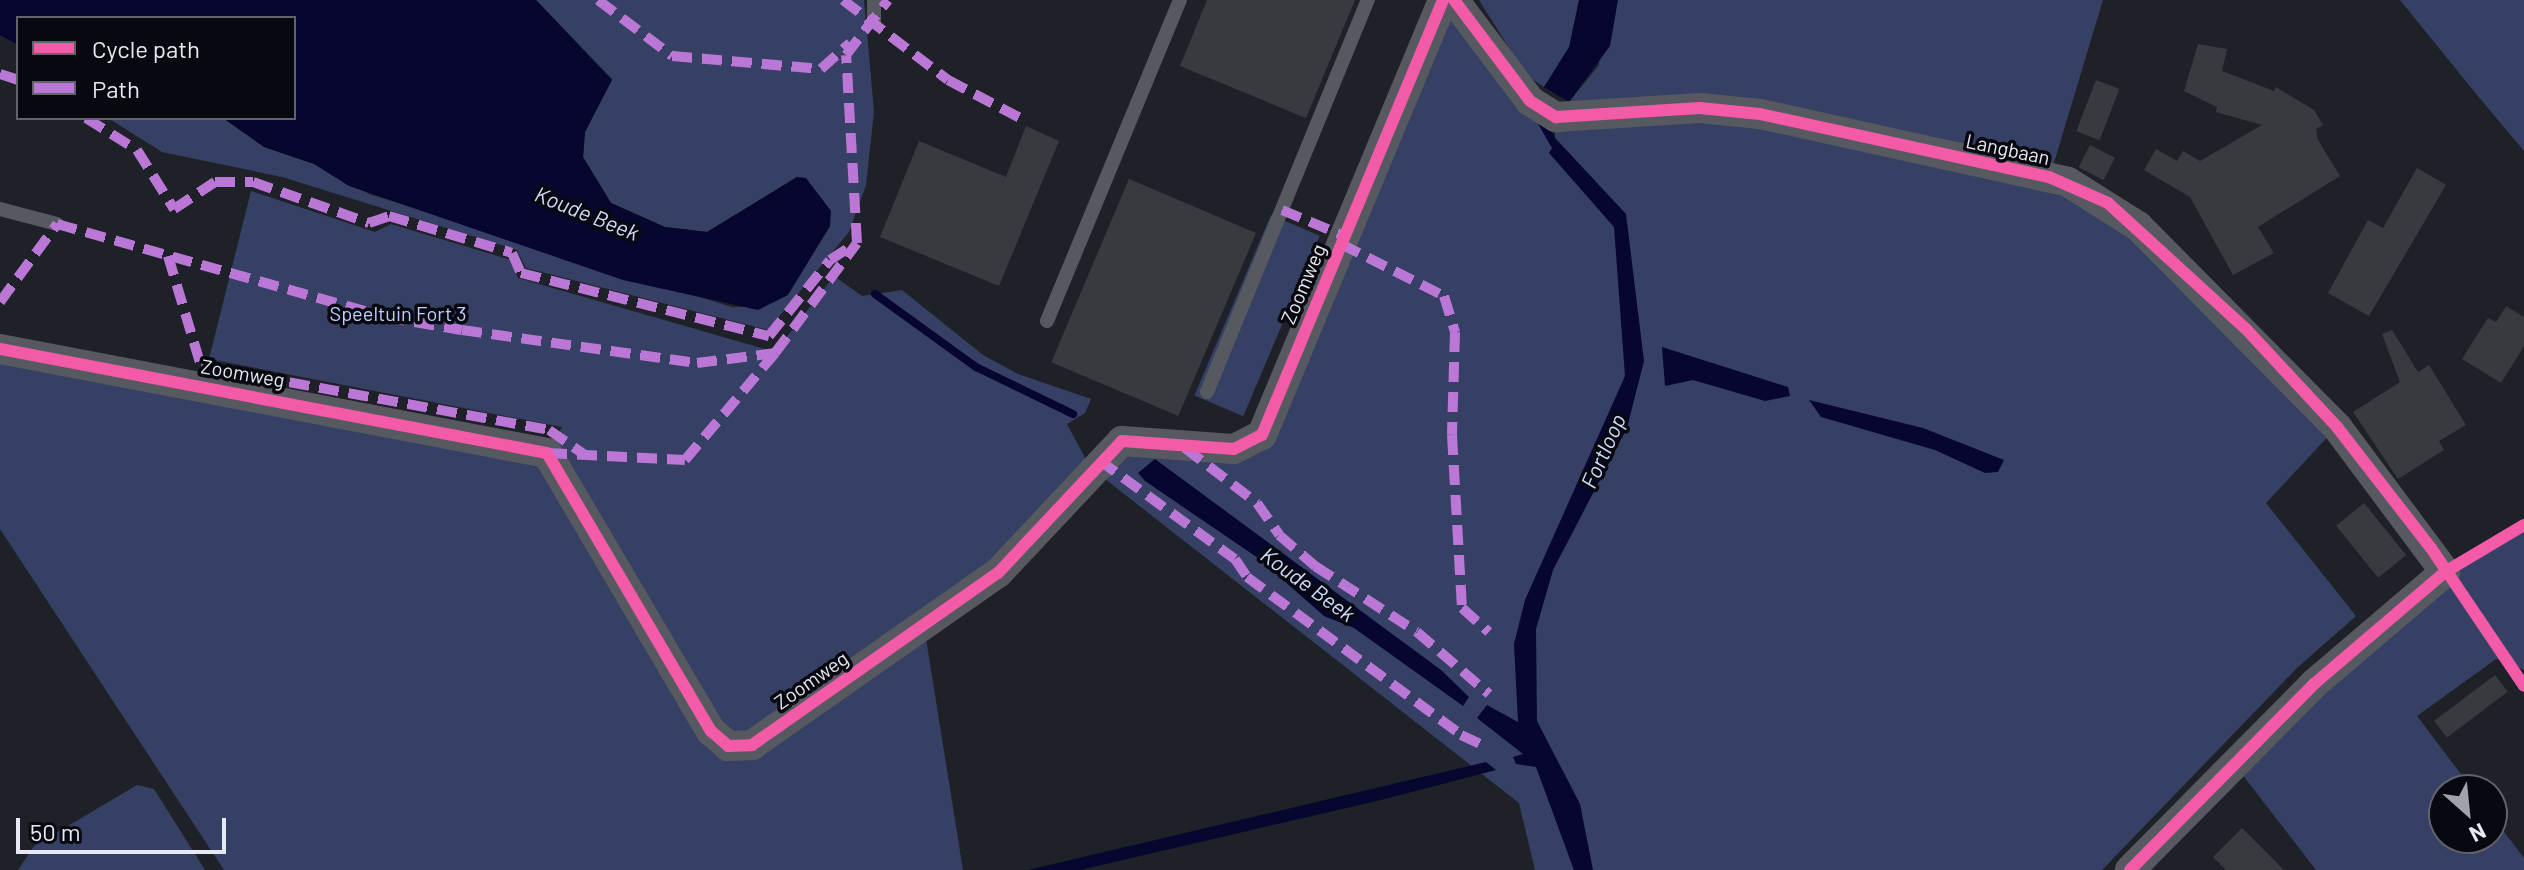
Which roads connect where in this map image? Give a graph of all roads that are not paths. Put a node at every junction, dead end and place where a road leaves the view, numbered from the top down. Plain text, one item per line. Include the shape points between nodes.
1 (874, 0) edge
2 (1180, 0) edge
3 (1368, 0) edge
4 (1443, 0) edge
5 (1454, 0) edge
6 (874, 22) dead end
7 (0, 209) edge
8 (57, 224) dead end
9 (1047, 321) dead end
10 (0, 349) edge
11 (1207, 392) dead end
12 (2134, 869) edge

1 - 6 lane
2 - 9 lane
3 - 11 lane
4 - 10 street, Zoomweg via 1262,435 1234,449 1122,441 998,573 752,745 728,746 711,731 547,453 519,443
5 - 12 street, Langbaan via 1545,110 1700,108 1760,114 2068,182 2138,226 2246,329 2337,427 2445,572 2371,634
7 - 8 lane

